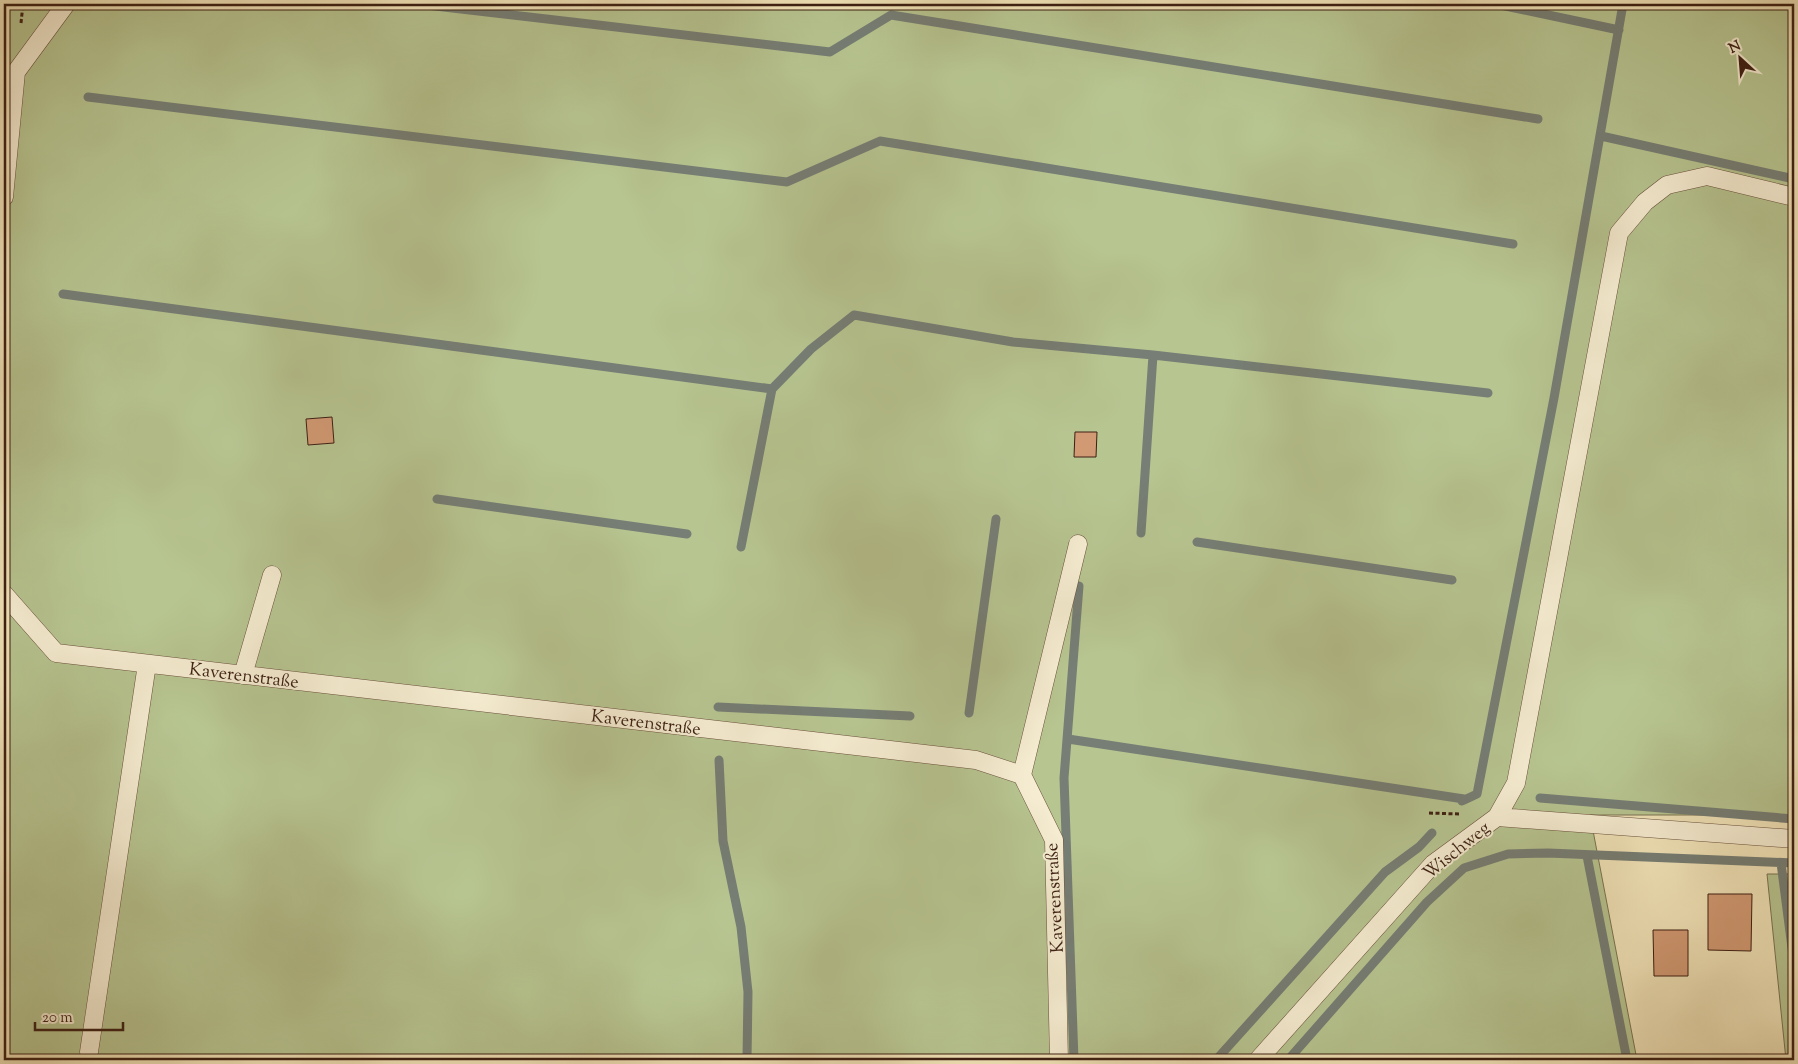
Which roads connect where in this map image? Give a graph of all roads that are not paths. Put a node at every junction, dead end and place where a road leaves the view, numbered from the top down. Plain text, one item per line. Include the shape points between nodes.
1 (66, 4) edge
2 (4, 197) edge
3 (1794, 197) edge
4 (1078, 544) dead end
5 (272, 576) dead end
6 (4, 594) edge
7 (147, 664) junction
8 (244, 675) junction
9 (1022, 776) junction
10 (1498, 817) junction
11 (1794, 839) edge
12 (89, 1052) dead end
13 (1059, 1060) edge
14 (1258, 1060) edge

1 - 2 lane via 16,72
3 - 10 lane via 1707,176 1667,185 1645,202 1620,233 1516,783
4 - 9 lane
5 - 8 lane
6 - 7 lane, Kaverenstraße via 56,654
7 - 8 lane, Kaverenstraße
7 - 12 lane
8 - 9 lane, Kaverenstraße via 976,760
9 - 13 lane, Kaverenstraße via 1054,840
10 - 11 lane, Wischweg
10 - 14 lane, Wischweg via 1433,864

